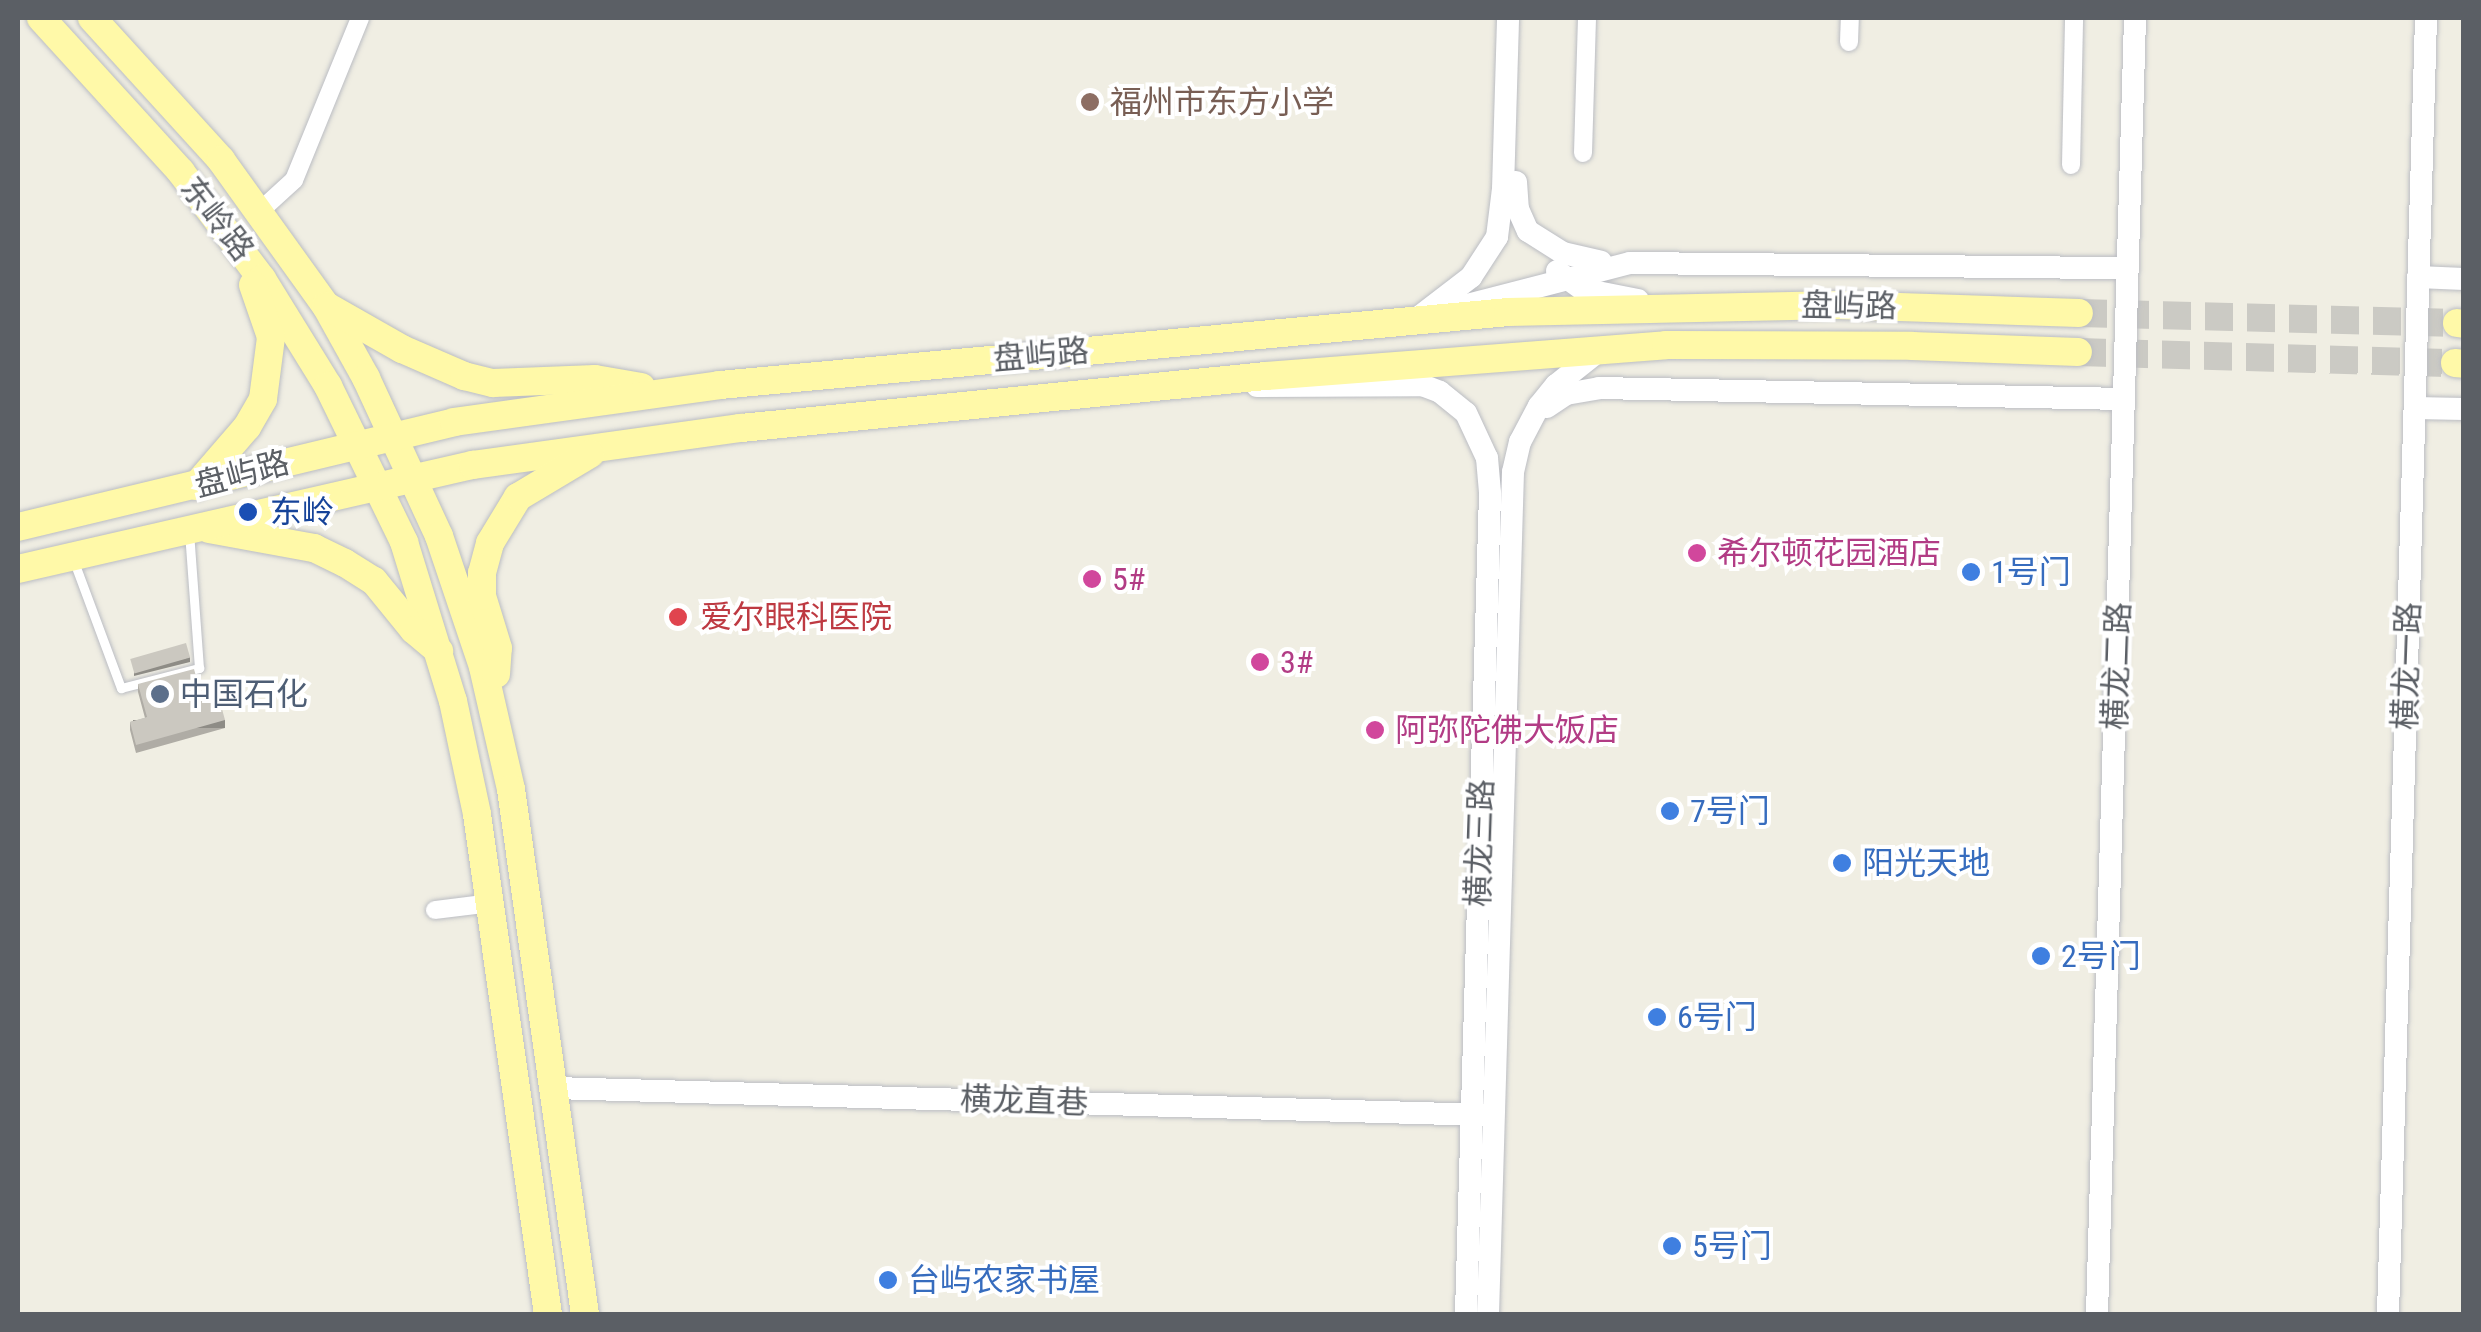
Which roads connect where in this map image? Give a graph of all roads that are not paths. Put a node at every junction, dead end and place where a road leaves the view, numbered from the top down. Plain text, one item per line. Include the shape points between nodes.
1 (41, 18) edge
2 (92, 18) edge
3 (360, 18) edge
4 (1508, 18) edge
5 (1521, 18) edge
6 (1587, 18) edge
7 (1850, 18) edge
8 (2074, 18) edge
9 (2134, 18) edge
10 (2426, 18) edge
11 (1850, 42) dead end
12 (1583, 153) dead end
13 (2070, 165) dead end
14 (260, 211) junction
15 (1528, 231) junction
16 (242, 250) junction
17 (1630, 263) junction
18 (2128, 268) junction
19 (1563, 277) junction
20 (2418, 277) junction
21 (2464, 278) edge
22 (326, 306) junction
23 (1686, 307) junction
24 (2079, 313) tunnel mouth
25 (1414, 320) junction
26 (1600, 350) junction
27 (2078, 352) tunnel mouth
28 (1198, 382) junction
29 (667, 391) junction
30 (2124, 400) junction
31 (2415, 408) junction
32 (2464, 409) edge
33 (1526, 427) junction
34 (394, 435) junction
35 (609, 444) junction
36 (359, 445) junction
37 (414, 478) junction
38 (378, 485) junction
39 (196, 486) junction
40 (18, 527) edge
41 (193, 528) junction
42 (72, 556) junction
43 (18, 569) edge
44 (439, 651) junction
45 (494, 710) junction
46 (491, 903) junction
47 (434, 910) dead end
48 (554, 1088) junction
49 (1483, 1115) junction
50 (548, 1314) edge
51 (586, 1314) edge
52 (1466, 1314) edge
53 (1488, 1314) edge
54 (2097, 1314) edge
55 (2388, 1314) edge

1 - 16 main road, 东岭路
2 - 14 main road, 东岭路 via 199,133
3 - 14 street via 294,180
4 - 25 street via 1496,237 1471,277
5 - 15 street via 1516,191
6 - 12 street
7 - 11 street
8 - 13 street
9 - 18 street, 横龙二路
10 - 20 street, 横龙一路
14 - 22 main road, 东岭路
15 - 17 street via 1576,258
15 - 19 street
16 - 36 main road, 东岭路
16 - 39 main road via 271,337 270,363 263,398 246,428
17 - 18 street
17 - 19 street
18 - 30 street, 横龙二路
19 - 23 street via 1594,293
19 - 25 street
20 - 21 street
20 - 31 street, 横龙一路
22 - 29 main road via 464,376 537,384 595,379
22 - 34 main road, 东岭路
23 - 24 main road, 盘屿路
23 - 25 main road, 盘屿路
25 - 29 main road, 盘屿路
26 - 27 main road, 盘屿路 via 1787,344
26 - 28 main road, 盘屿路
26 - 33 street, 横龙三路 via 1556,385
28 - 35 main road, 盘屿路
28 - 49 street, 横龙三路 via 1422,385 1466,413 1482,439 1490,494
29 - 34 main road, 盘屿路
30 - 33 street via 1598,388 1566,394
30 - 54 street, 横龙二路
31 - 32 street
31 - 55 street, 横龙一路
33 - 49 street, 横龙三路 via 1512,500
34 - 36 main road, 盘屿路
34 - 37 main road, 东岭路
35 - 37 main road, 盘屿路
35 - 45 main road via 518,497 495,530 482,574 498,648
36 - 38 main road, 东岭路
36 - 39 main road, 盘屿路
37 - 38 main road, 盘屿路
37 - 45 main road, 东岭路 via 454,574
38 - 41 main road, 盘屿路
38 - 44 main road, 东岭路
39 - 40 main road, 盘屿路
41 - 42 main road, 盘屿路
41 - 42 lane via 199,668 120,688
41 - 44 main road via 314,548 346,563 374,581
42 - 43 main road, 盘屿路
44 - 46 main road, 东岭路 via 467,758
45 - 48 main road
46 - 47 street
46 - 50 main road, 东岭路
48 - 49 street, 横龙直巷
48 - 51 main road
49 - 52 street, 横龙三路
49 - 53 street, 横龙三路

